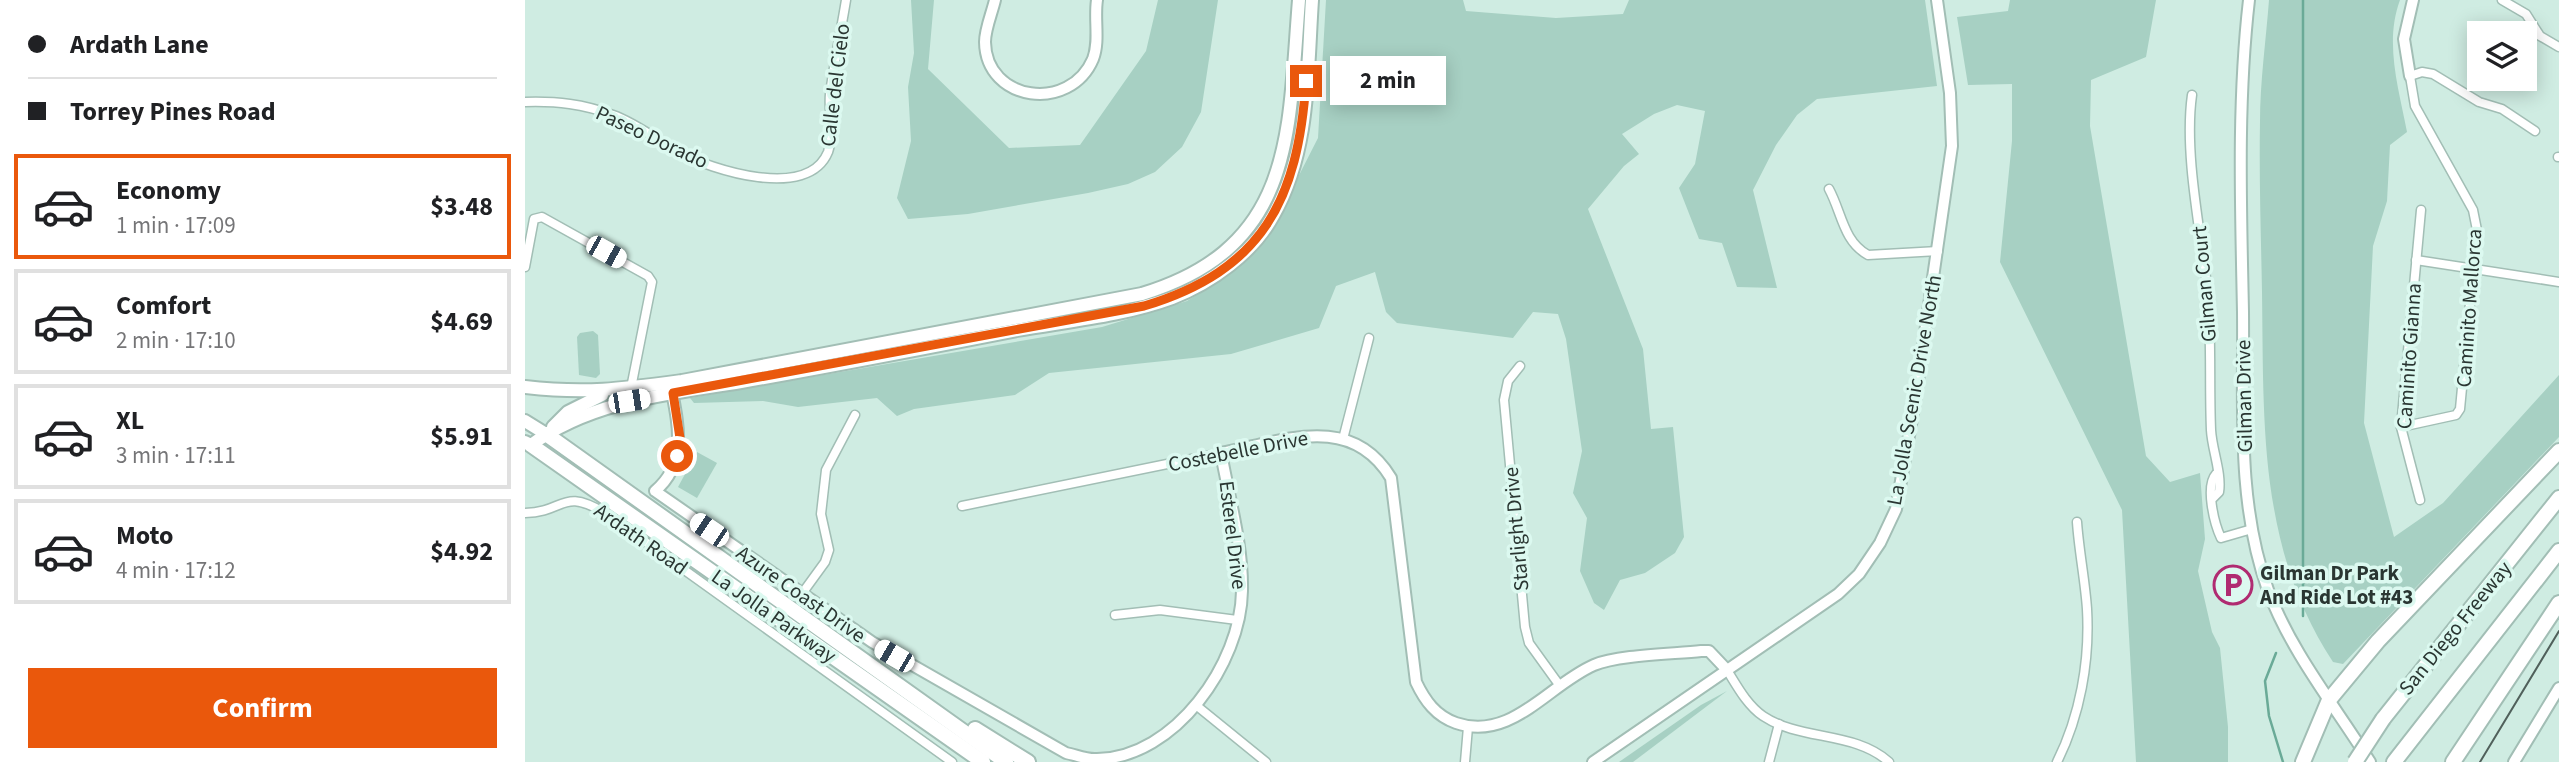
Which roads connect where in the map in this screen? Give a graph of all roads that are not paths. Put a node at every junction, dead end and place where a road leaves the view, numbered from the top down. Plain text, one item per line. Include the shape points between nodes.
1 (846, 0) edge
2 (995, 0) edge
3 (1097, 0) edge
4 (1299, 0) edge
5 (1312, 0) edge
6 (1937, 0) edge
7 (2249, 0) edge
8 (2413, 0) edge
9 (2502, 0) edge
10 (2559, 47) edge
11 (2410, 76) junction
12 (2192, 95) dead end
13 (525, 102) edge
14 (2535, 131) dead end
15 (817, 166) joint
16 (1829, 189) dead end
17 (2421, 210) dead end
18 (1938, 251) junction
19 (2416, 260) junction
20 (525, 267) edge
21 (2474, 267) junction
22 (2559, 282) edge
23 (1369, 338) dead end
24 (1520, 366) dead end
25 (525, 387) edge
26 (631, 388) junction
27 (671, 388) junction
28 (608, 392) junction
29 (855, 415) dead end
30 (525, 421) edge
31 (2401, 427) junction
32 (545, 435) junction
33 (1343, 439) junction
34 (527, 446) edge
35 (2559, 451) edge
36 (1221, 453) junction
37 (2559, 498) edge
38 (2420, 500) dead end
39 (962, 506) dead end
40 (525, 513) edge
41 (2077, 522) dead end
42 (2252, 529) junction
43 (635, 534) junction
44 (675, 547) junction
45 (2559, 551) edge
46 (801, 595) junction
47 (2559, 603) edge
48 (1115, 615) dead end
49 (1237, 620) junction
50 (870, 666) junction
51 (1727, 670) junction
52 (1560, 686) junction
53 (2559, 688) edge
54 (2329, 700) junction
55 (1197, 706) junction
56 (1779, 724) junction
57 (1468, 727) junction
58 (2397, 757) edge
59 (1101, 759) joint
60 (952, 762) edge
61 (983, 762) edge
62 (1006, 762) edge
63 (1027, 762) edge
64 (1266, 762) edge
65 (1465, 762) edge
66 (1593, 762) edge
67 (1769, 762) edge
68 (1889, 762) edge
69 (2057, 762) edge
70 (2303, 762) edge
71 (2355, 762) edge
72 (2370, 762) edge
73 (2453, 762) edge
74 (2514, 762) edge

1 - 15 street, Calle del Cielo via 830,97 832,133 827,154
2 - 3 street via 985,42 990,62 1013,88 1039,95 1076,83 1094,55
4 - 27 main road via 1290,116 1279,175 1244,234 1205,268 1142,293
5 - 27 main road via 1304,108 1290,183 1253,244 1207,280 1144,306
6 - 18 street, La Jolla Scenic Drive North via 1953,124
7 - 42 street, Gilman Drive via 2241,129 2245,450
8 - 11 street via 2404,39
9 - 10 street via 2526,14 2540,36
11 - 14 street via 2433,74 2479,102 2502,108
11 - 21 street, Caminito Mallorca via 2415,106 2476,221
12 - 42 street, Gilman Court via 2193,165 2207,289 2210,406 2220,480 2213,498 2213,520 2221,538
13 - 15 street, Paseo Dorado via 574,103 616,116 680,153 715,167 781,180 810,173
16 - 18 street via 1848,240 1868,256
17 - 19 street, Caminito Gianna
18 - 51 street, La Jolla Scenic Drive North via 1896,509 1880,543 1838,594
19 - 21 street
19 - 31 street, Caminito Gianna
20 - 26 street via 534,219 542,217 648,276 652,282
21 - 22 street
21 - 31 street, Caminito Mallorca via 2460,409 2456,415
23 - 33 street
24 - 52 street, Starlight Drive via 1508,381 1504,401 1525,627 1529,643
25 - 28 main road
26 - 27 main road
26 - 28 main road
27 - 32 main road via 604,408
27 - 46 street, Azure Coast Drive via 680,438 677,456 655,491
28 - 32 main road via 568,412
29 - 46 street via 826,470 821,514 829,550
30 - 32 main road, La Jolla Parkway
31 - 38 street, Caminito Gianna
32 - 34 main road
32 - 50 highway, La Jolla Parkway
33 - 36 street, Costebelle Drive via 1319,435
33 - 57 street, Costebelle Drive via 1366,447 1379,458 1395,489 1416,682 1434,710
34 - 44 highway, La Jolla Parkway
35 - 54 highway via 2378,641
36 - 39 street, Costebelle Drive
36 - 49 street, Esterel Drive via 1241,564
37 - 71 highway, San Diego Freeway, bridge via 2383,719
40 - 43 street, Ardath Road via 563,501 585,501
41 - 69 street via 2087,610 2085,661 2076,714
42 - 54 street, Gilman Drive via 2279,616
43 - 44 highway via 650,534
43 - 60 street, Ardath Road
44 - 61 highway, La Jolla Parkway
45 - 58 highway, San Diego Freeway
46 - 59 street, Azure Coast Drive via 872,642 1066,753
47 - 73 highway
48 - 49 street via 1173,610
49 - 55 street, Esterel Drive via 1214,683
50 - 62 highway, La Jolla Parkway
50 - 63 highway
51 - 52 street via 1709,651 1701,651 1599,663
51 - 56 street via 1755,709
51 - 66 street, La Jolla Scenic Drive North
52 - 57 street via 1497,726
53 - 74 street
54 - 70 highway
54 - 72 street, Gilman Drive
55 - 59 street, Esterel Drive via 1140,747
55 - 64 street
56 - 67 street
56 - 68 street via 1854,743
57 - 65 street

